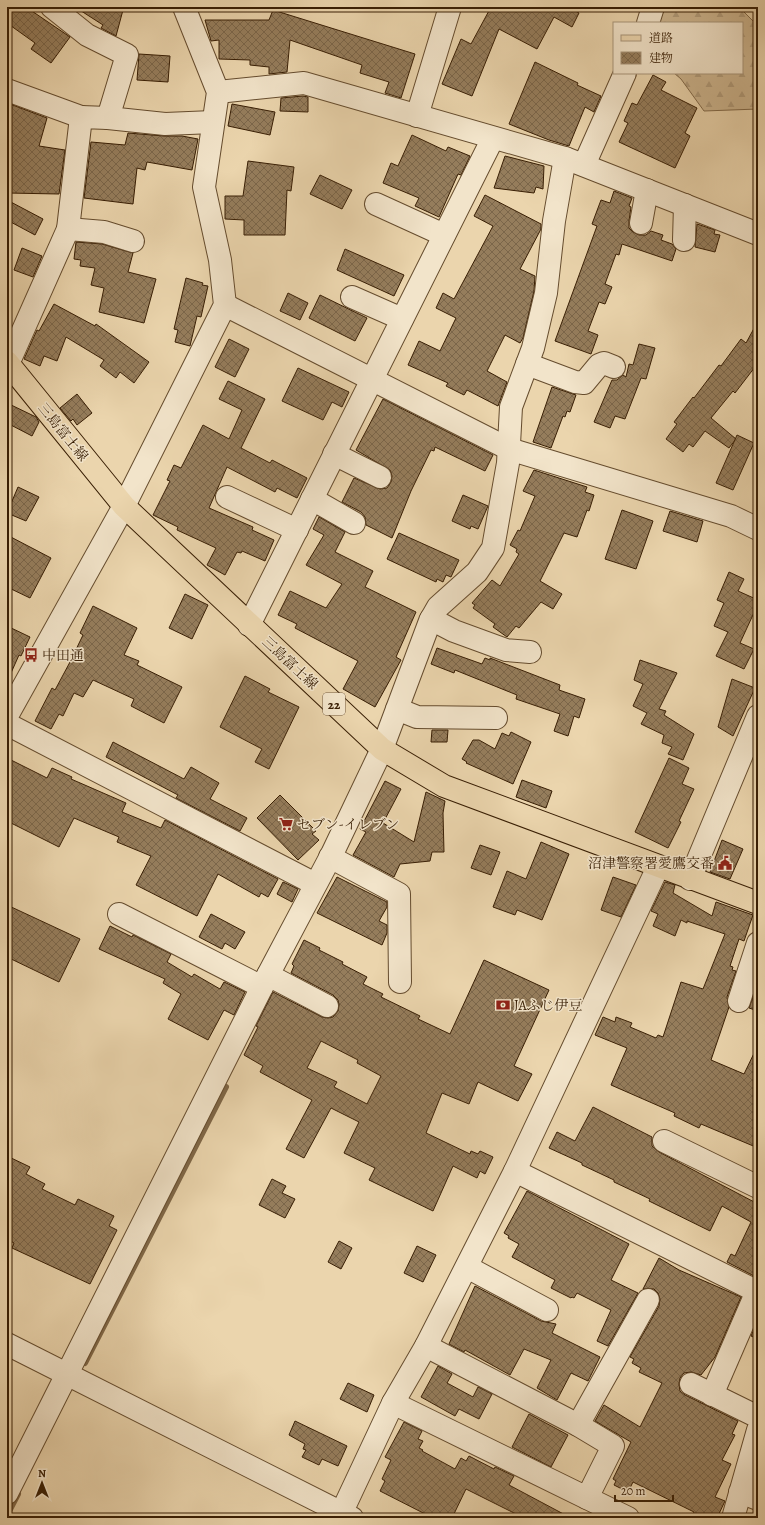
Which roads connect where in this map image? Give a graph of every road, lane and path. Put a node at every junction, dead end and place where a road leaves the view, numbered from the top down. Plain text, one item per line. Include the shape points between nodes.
1 (52, 7) edge
2 (184, 7) edge
3 (450, 7) edge
4 (653, 7) edge
5 (648, 22) edge
6 (624, 74) edge
7 (7, 90) edge
8 (218, 92) junction
9 (417, 116) junction
10 (81, 117) junction
11 (108, 118) junction
12 (213, 122) junction
13 (493, 138) junction
14 (575, 161) junction
15 (647, 190) junction
16 (376, 204) dead end
17 (685, 205) junction
18 (641, 223) dead end
19 (68, 229) junction
20 (758, 234) edge
21 (444, 235) junction
22 (684, 240) dead end
23 (133, 241) dead end
24 (352, 297) dead end
25 (225, 305) junction
26 (402, 319) junction
27 (8, 363) edge
28 (527, 364) junction
29 (614, 367) dead end
30 (372, 379) junction
31 (509, 449) junction
32 (334, 454) junction
33 (380, 477) dead end
34 (227, 496) dead end
35 (312, 499) junction
36 (124, 506) junction
37 (354, 523) dead end
38 (758, 529) edge
39 (297, 530) junction
40 (431, 619) junction
41 (249, 625) junction
42 (530, 652) dead end
43 (397, 709) junction
44 (7, 716) edge
45 (758, 716) edge
46 (496, 718) dead end
47 (7, 724) edge
48 (382, 749) junction
49 (330, 857) junction
50 (658, 867) junction
51 (690, 879) junction
52 (315, 884) junction
53 (758, 903) edge
54 (119, 914) dead end
55 (758, 942) edge
56 (265, 981) junction
57 (400, 982) dead end
58 (739, 1001) dead end
59 (327, 1006) dead end
60 (664, 1142) dead end
61 (515, 1171) junction
62 (758, 1187) edge
63 (467, 1267) junction
64 (757, 1292) edge
65 (648, 1300) dead end
66 (547, 1310) dead end
67 (7, 1344) edge
68 (426, 1346) junction
69 (67, 1375) junction
70 (691, 1384) dead end
71 (712, 1394) junction
72 (393, 1403) junction
73 (758, 1417) edge
74 (578, 1425) junction
75 (758, 1430) edge
76 (7, 1493) edge
77 (749, 1496) edge
78 (587, 1498) junction
79 (344, 1516) edge
80 (628, 1518) edge
81 (733, 1518) edge

1 - 11 street via 87,35 127,55
2 - 8 street
3 - 9 street
4 - 5 street
6 - 14 street
7 - 10 street
8 - 9 street via 304,83
8 - 12 street
9 - 13 street
10 - 11 street
10 - 19 street
11 - 12 street via 166,124
12 - 25 street via 204,187 220,260
13 - 14 street
13 - 21 street
14 - 15 street
14 - 28 street via 554,221 546,293
15 - 17 street
15 - 18 street
16 - 21 street
17 - 20 street
17 - 22 street
19 - 23 street via 104,232
19 - 27 street
21 - 26 street
24 - 26 street
25 - 30 street
25 - 36 street
26 - 30 street
27 - 36 main road, 三島富士線 / 22
28 - 29 street via 584,383 599,365 604,363
28 - 31 street via 511,407
30 - 31 street
30 - 32 street
31 - 38 street via 731,516
31 - 40 street via 502,507 493,548 477,572 438,607
32 - 33 street
32 - 35 street
34 - 39 street
35 - 37 street
35 - 39 street
36 - 41 main road, 三島富士線 / 22
36 - 44 street
39 - 41 street
40 - 42 street via 454,631 506,650
40 - 43 street
41 - 48 main road, 三島富士線 / 22
43 - 46 street via 417,717
43 - 48 street
45 - 51 street
47 - 52 street
48 - 49 street
48 - 50 main road, 三島富士線 / 22 via 444,786
49 - 52 street
49 - 57 street via 399,894
50 - 51 main road, 三島富士線 / 22
50 - 61 street
51 - 53 main road, 三島富士線 / 22
52 - 56 street
54 - 56 street
55 - 58 street
56 - 59 street
56 - 69 street
60 - 62 street
61 - 63 street
61 - 64 street
63 - 66 street
63 - 68 street
64 - 71 street
65 - 74 street
67 - 69 street
68 - 72 street
68 - 74 street
69 - 76 street
69 - 79 street
70 - 71 street
71 - 73 street
72 - 78 street
72 - 79 street
74 - 78 street via 612,1446
75 - 77 street
77 - 81 street
78 - 80 street

